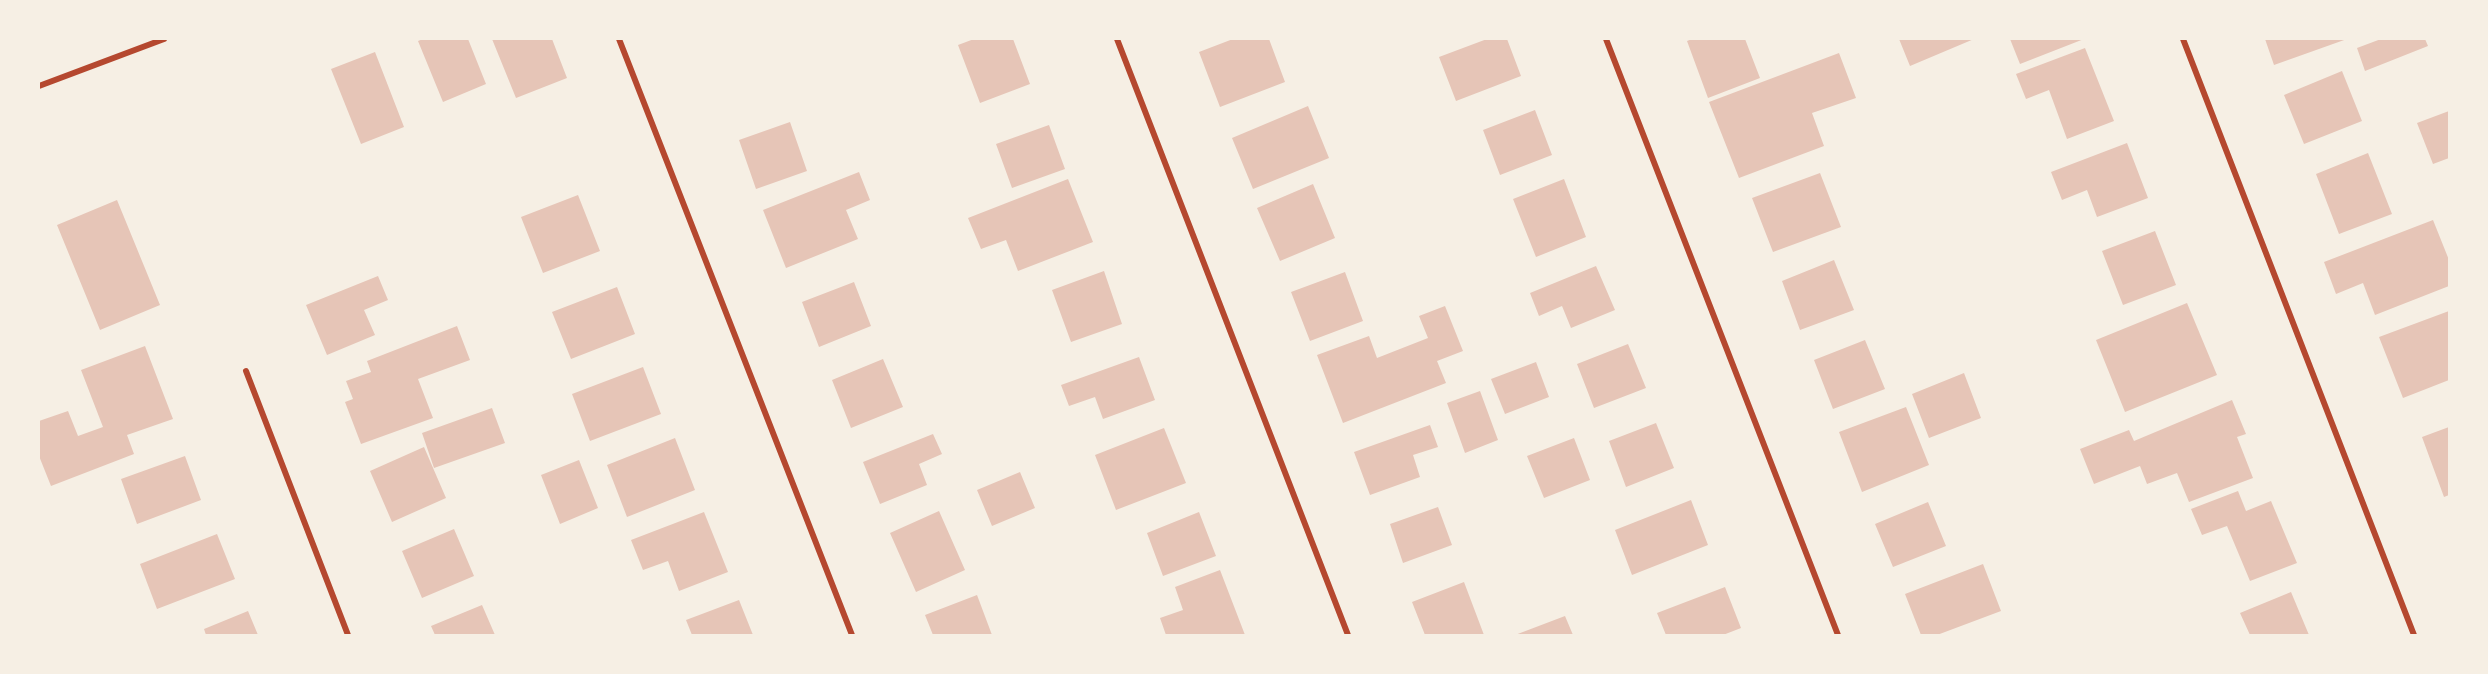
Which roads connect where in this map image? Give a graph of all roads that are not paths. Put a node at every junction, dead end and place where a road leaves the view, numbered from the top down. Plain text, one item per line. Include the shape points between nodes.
1 (164, 39) edge
2 (619, 39) edge
3 (1117, 39) edge
4 (1606, 39) edge
5 (2183, 39) edge
6 (39, 86) edge
7 (246, 370) dead end
8 (348, 635) edge
9 (852, 635) edge
10 (1348, 635) edge
11 (1838, 635) edge
12 (2414, 635) edge

1 - 6 street
2 - 9 street
3 - 10 street
4 - 11 street
5 - 12 street
7 - 8 street

